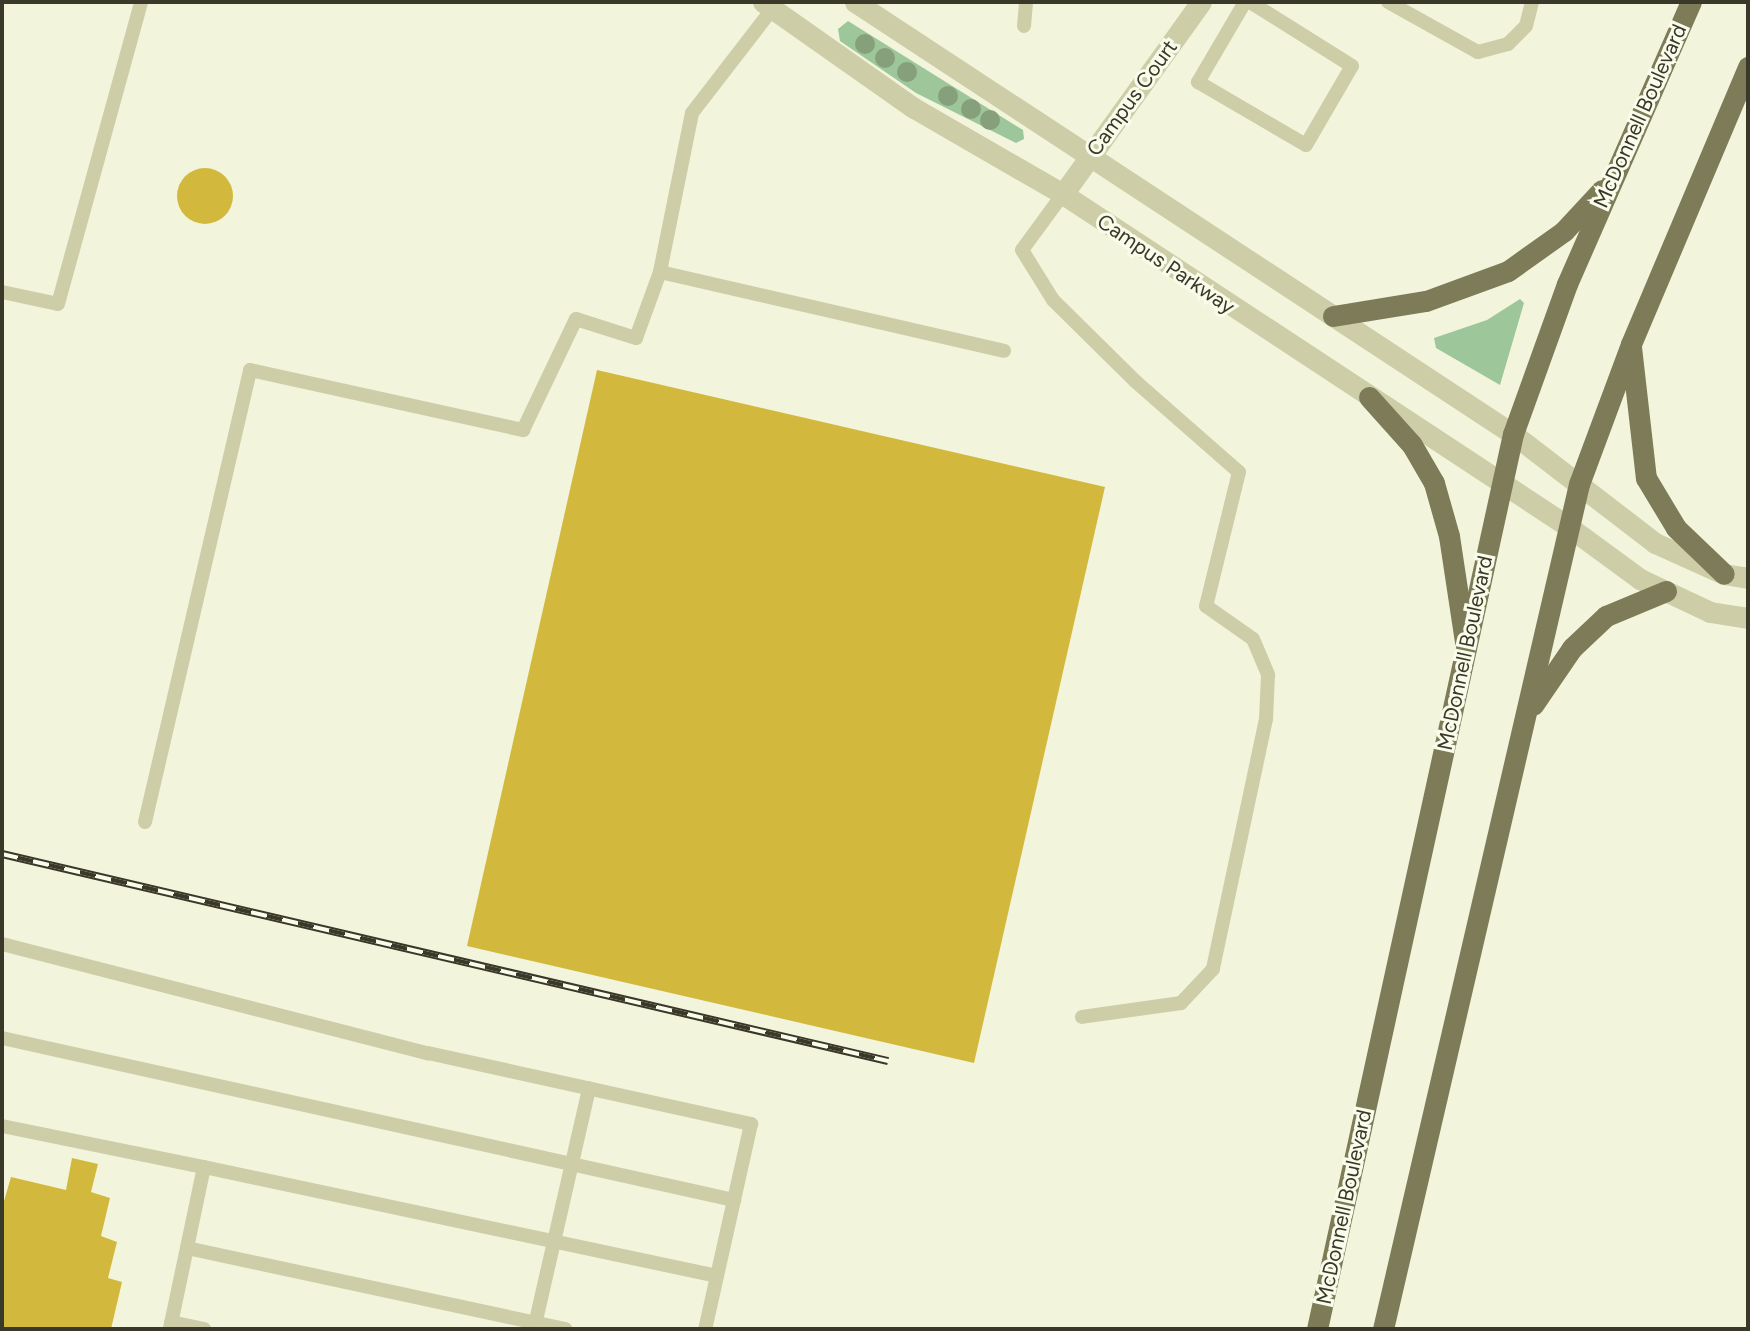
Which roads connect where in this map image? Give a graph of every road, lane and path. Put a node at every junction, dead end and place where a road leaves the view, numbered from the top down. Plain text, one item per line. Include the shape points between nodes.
1 (141, 2) edge
2 (856, 2) edge
3 (1026, 2) edge
4 (1201, 2) edge
5 (1245, 2) edge
6 (1250, 2) edge
7 (1388, 2) edge
8 (1532, 2) edge
9 (1691, 2) edge
10 (771, 4) edge
11 (1024, 26) dead end
12 (1748, 67) edge
13 (1089, 157) junction
14 (1613, 178) junction
15 (1063, 194) junction
16 (660, 272) junction
17 (2, 292) edge
18 (1333, 316) junction
19 (1631, 344) junction
20 (1004, 351) dead end
21 (1369, 397) junction
22 (1513, 434) junction
23 (1501, 483) junction
24 (1579, 484) junction
25 (1569, 527) junction
26 (1724, 574) junction
27 (1748, 578) edge
28 (1666, 591) junction
29 (1748, 618) edge
30 (1466, 647) junction
31 (1526, 716) junction
32 (145, 822) dead end
33 (2, 944) edge
34 (1082, 1017) dead end
35 (2, 1038) edge
36 (589, 1088) junction
37 (2, 1126) edge
38 (572, 1166) junction
39 (204, 1167) junction
40 (734, 1200) junction
41 (555, 1241) junction
42 (187, 1248) junction
43 (717, 1276) junction
44 (171, 1326) edge
45 (535, 1326) edge
46 (204, 1329) edge
47 (565, 1329) edge
48 (705, 1329) edge
49 (1317, 1329) edge
50 (1383, 1329) edge

1 - 17 lane via 58,304
2 - 13 street
3 - 11 lane
4 - 13 street, Campus Court
5 - 6 lane via 1198,82 1306,145 1352,66
7 - 8 lane via 1478,52 1508,44 1526,26
9 - 14 main road, McDonnell Boulevard
10 - 15 street, Campus Parkway via 914,108
10 - 16 lane via 692,113
12 - 19 main road
13 - 15 street, Campus Court
13 - 18 street
14 - 18 main road via 1564,231 1508,271 1426,301
14 - 22 main road, McDonnell Boulevard via 1567,284
15 - 21 street, Campus Parkway
15 - 34 lane via 1022,250 1053,300 1135,381 1239,472 1206,606 1253,639 1268,675 1266,719 1213,969 1181,1003
16 - 20 lane
16 - 32 lane via 636,338 576,319 523,430 250,370
18 - 22 street
19 - 24 main road
19 - 26 main road via 1646,478 1676,528
21 - 23 street, Campus Parkway
21 - 30 main road via 1412,445 1434,482 1449,536 1458,618
22 - 23 main road, McDonnell Boulevard
22 - 24 street
23 - 25 street, Campus Parkway
23 - 30 main road, McDonnell Boulevard
24 - 25 main road
24 - 26 street via 1655,543
25 - 28 street, Campus Parkway via 1640,579
25 - 31 main road
26 - 27 street
28 - 29 street, Campus Parkway via 1710,612
28 - 31 main road via 1606,615 1572,648
30 - 49 main road, McDonnell Boulevard
31 - 50 main road
33 - 36 lane via 428,1053
35 - 38 lane
36 - 38 lane
36 - 40 lane via 751,1124
37 - 39 lane
38 - 40 lane
38 - 41 lane
39 - 41 lane
39 - 42 lane
40 - 43 lane
41 - 43 lane
41 - 45 lane
42 - 44 lane
42 - 45 lane
43 - 48 lane
44 - 46 lane
45 - 47 lane

